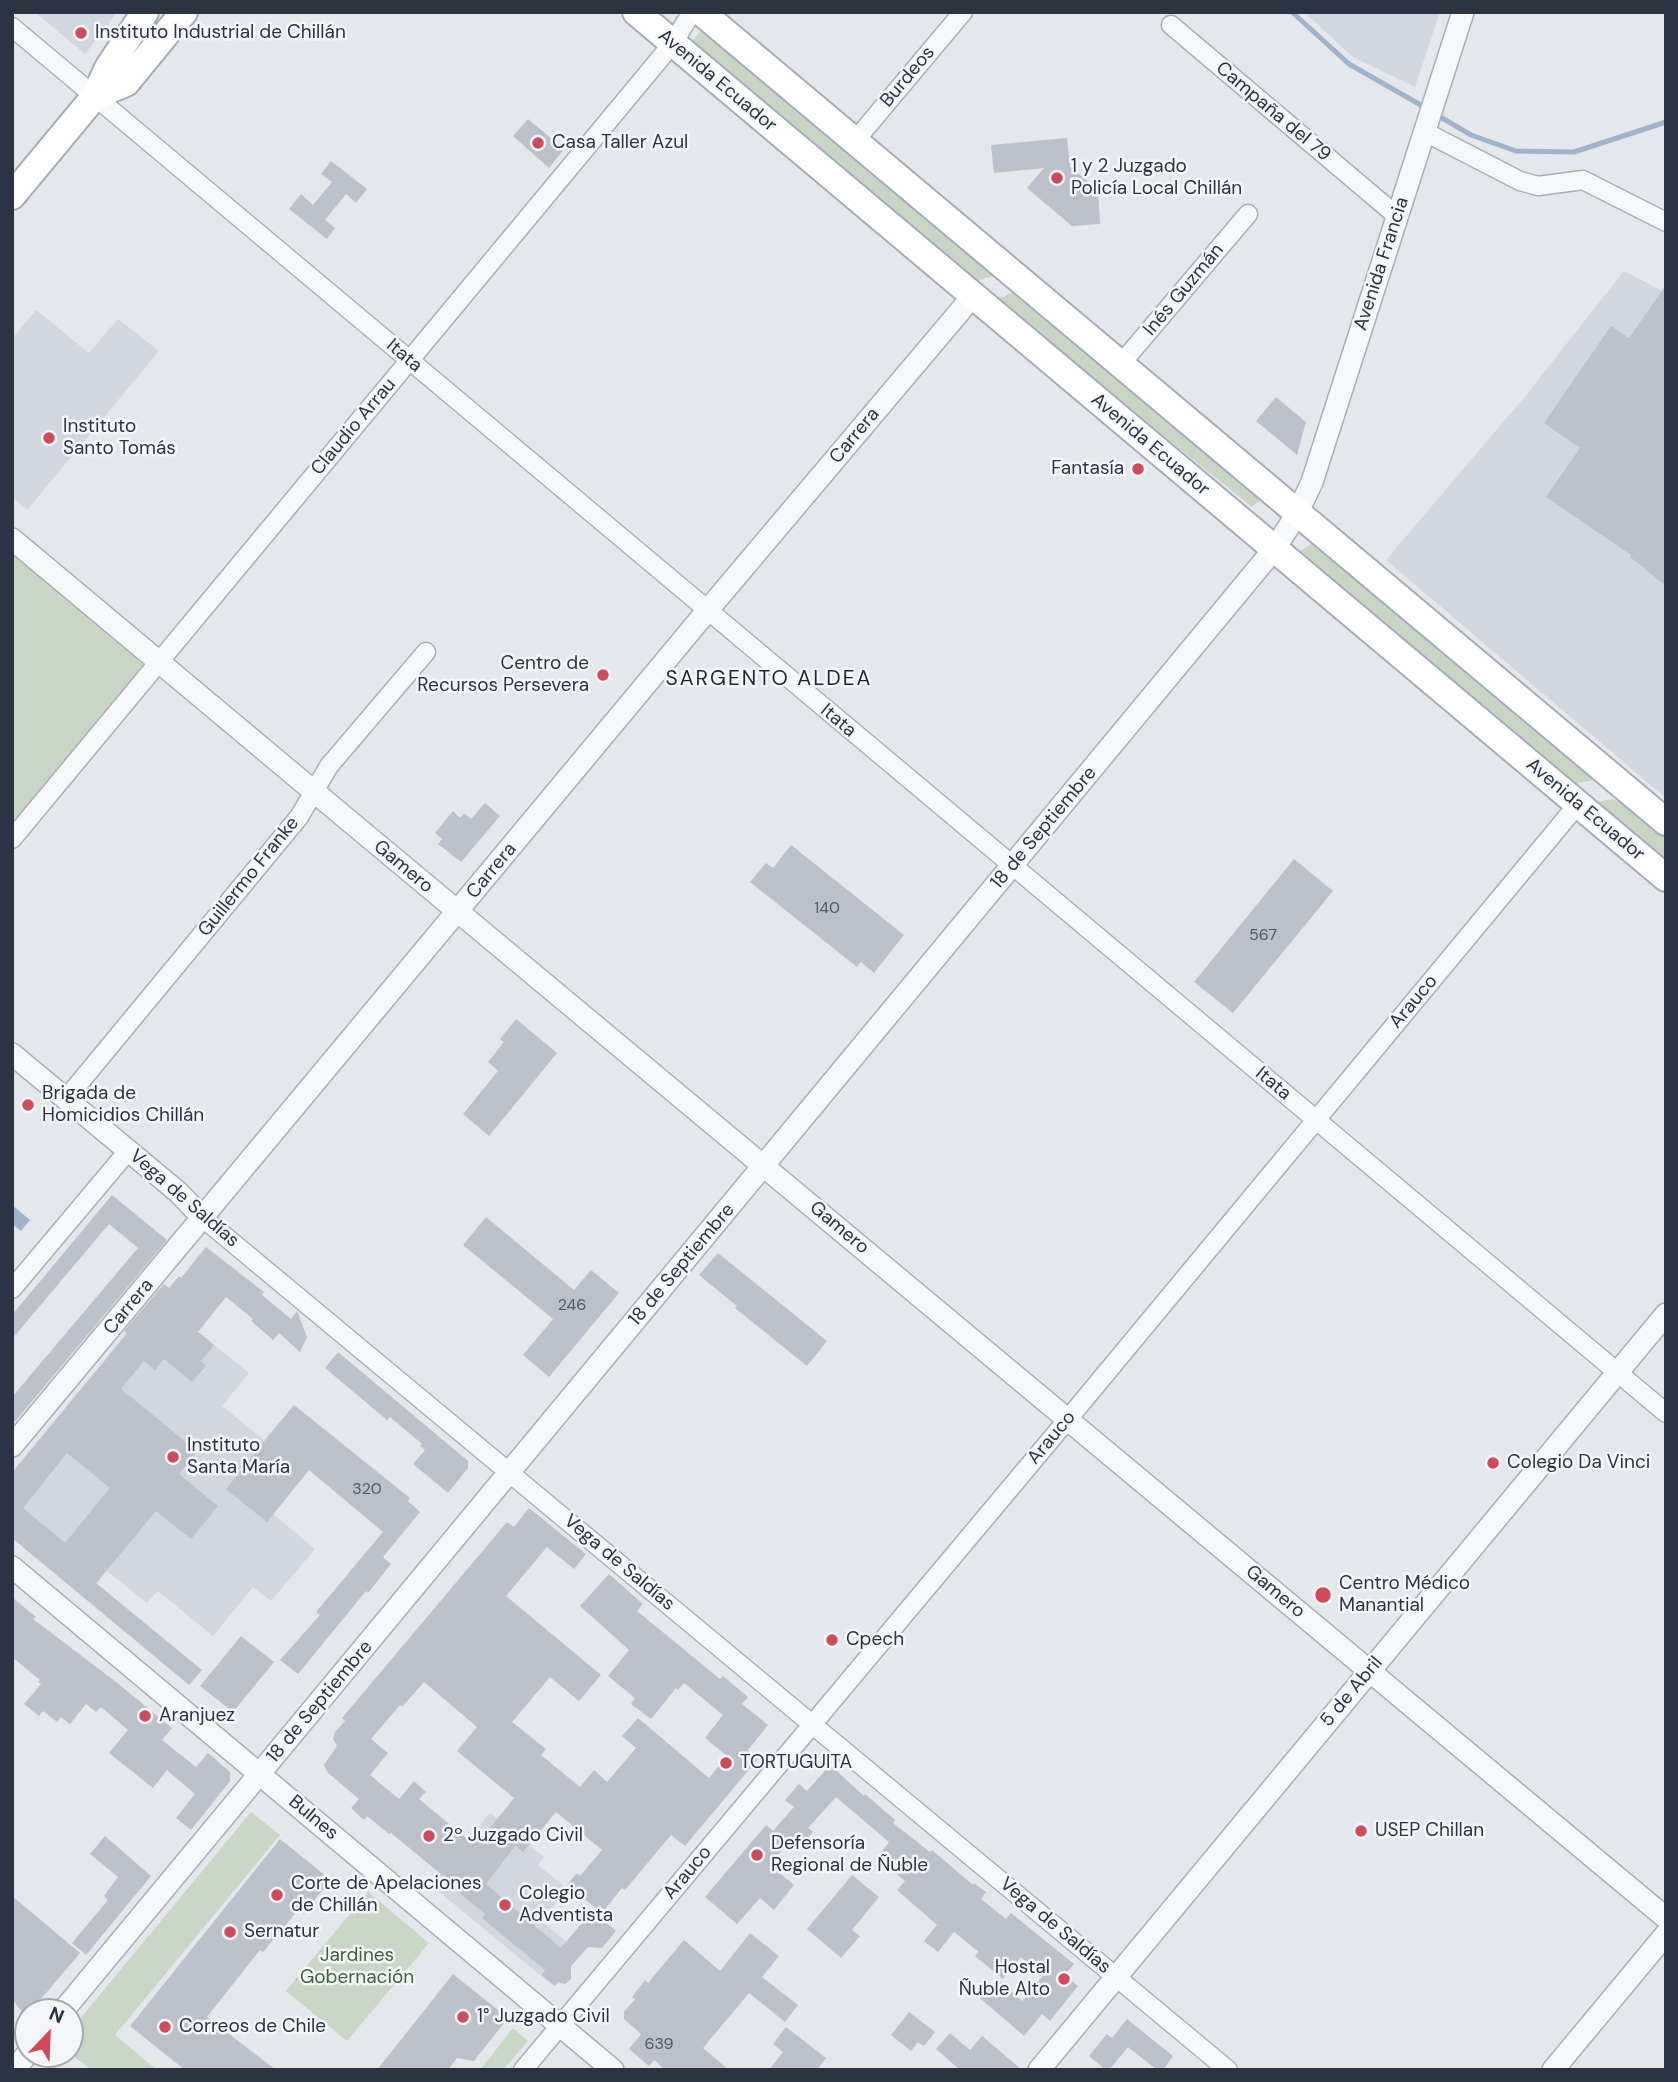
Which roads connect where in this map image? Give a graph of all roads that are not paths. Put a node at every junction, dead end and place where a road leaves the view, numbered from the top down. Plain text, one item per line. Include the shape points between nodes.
1 (145, 12) edge
2 (184, 12) edge
3 (636, 12) edge
4 (692, 12) edge
5 (701, 12) edge
6 (963, 12) edge
7 (1480, 12) edge
8 (1461, 20) edge
9 (1171, 25) dead end
10 (12, 27) edge
11 (673, 43) junction
12 (95, 96) junction
13 (1426, 128) junction
14 (854, 142) junction
15 (12, 196) edge
16 (1248, 214) dead end
17 (1397, 216) junction
18 (1666, 222) edge
19 (1026, 287) junction
20 (972, 297) junction
21 (409, 360) junction
22 (1120, 365) junction
23 (1297, 514) junction
24 (12, 539) edge
25 (1275, 548) junction
26 (708, 611) junction
27 (426, 652) dead end
28 (159, 662) junction
29 (314, 792) junction
30 (1638, 799) junction
31 (1578, 804) junction
32 (1666, 822) edge
33 (12, 839) edge
34 (1012, 866) junction
35 (1666, 878) edge
36 (457, 913) junction
37 (12, 1054) edge
38 (66, 1099) junction
39 (1316, 1120) junction
40 (128, 1151) junction
41 (765, 1166) junction
42 (204, 1217) junction
43 (12, 1289) edge
44 (1666, 1314) edge
45 (1618, 1373) junction
46 (1666, 1413) edge
47 (1068, 1419) junction
48 (12, 1446) edge
49 (510, 1472) junction
50 (12, 1567) edge
51 (1370, 1671) junction
52 (813, 1724) junction
53 (260, 1774) junction
54 (1666, 1918) edge
55 (1666, 1934) edge
56 (1116, 1976) junction
57 (74, 1998) edge
58 (560, 2026) junction
59 (523, 2070) edge
60 (613, 2070) edge
61 (1039, 2070) edge
62 (1228, 2070) edge
63 (1552, 2070) edge

1 - 12 main road
2 - 12 main road via 126,83
3 - 11 main road, Avenida Ecuador
4 - 11 street, Claudio Arrau
5 - 14 main road
6 - 14 street, Burdeos
7 - 8 street
8 - 13 street, Avenida Francia
9 - 17 street, Campaña del 79
10 - 12 street, Itata
11 - 20 main road, Avenida Ecuador
11 - 21 street, Claudio Arrau
12 - 15 main road
12 - 21 street, Itata
13 - 17 street, Avenida Francia
13 - 18 street via 1520,181 1538,186 1583,180
14 - 19 main road
16 - 22 street, Inés Guzmán
17 - 23 street, Avenida Francia via 1312,482
19 - 20 main road via 997,287
19 - 22 main road
20 - 25 main road, Avenida Ecuador
20 - 26 street, Carrera
21 - 26 street, Itata
21 - 28 street, Claudio Arrau
22 - 23 main road
23 - 25 street, 18 de Septiembre
23 - 30 main road
24 - 28 street, Gamero
25 - 31 main road, Avenida Ecuador
25 - 34 street, 18 de Septiembre
26 - 34 street, Itata
26 - 36 street, Carrera
27 - 29 street, Guillermo Franke via 329,766
28 - 29 street, Gamero
28 - 33 street, Claudio Arrau
29 - 36 street, Gamero
29 - 38 street, Guillermo Franke via 299,817
30 - 31 main road via 1599,793
30 - 32 main road
31 - 35 main road, Avenida Ecuador
31 - 39 street, Arauco
34 - 39 street, Itata
34 - 41 street, 18 de Septiembre
36 - 41 street, Gamero
36 - 42 street, Carrera
37 - 38 street, Vega de Saldías
38 - 40 street, Vega de Saldías
39 - 45 street, Itata
39 - 47 street, Arauco
40 - 42 street, Vega de Saldías
40 - 43 street
41 - 47 street, Gamero
41 - 49 street, 18 de Septiembre
42 - 48 street, Carrera
42 - 49 street, Vega de Saldías
44 - 45 street, 5 de Abril
45 - 46 street, Itata
45 - 51 street, 5 de Abril
47 - 51 street, Gamero
47 - 52 street, Arauco
49 - 52 street, Vega de Saldías
49 - 53 street, 18 de Septiembre
50 - 53 street, Bulnes
51 - 54 street, Gamero
51 - 56 street, 5 de Abril
52 - 56 street, Vega de Saldías
52 - 58 street, Arauco
53 - 57 street, 18 de Septiembre
53 - 58 street, Bulnes
55 - 63 street
56 - 61 street, 5 de Abril
56 - 62 street, Vega de Saldías
58 - 59 street, Arauco
58 - 60 street, Bulnes

